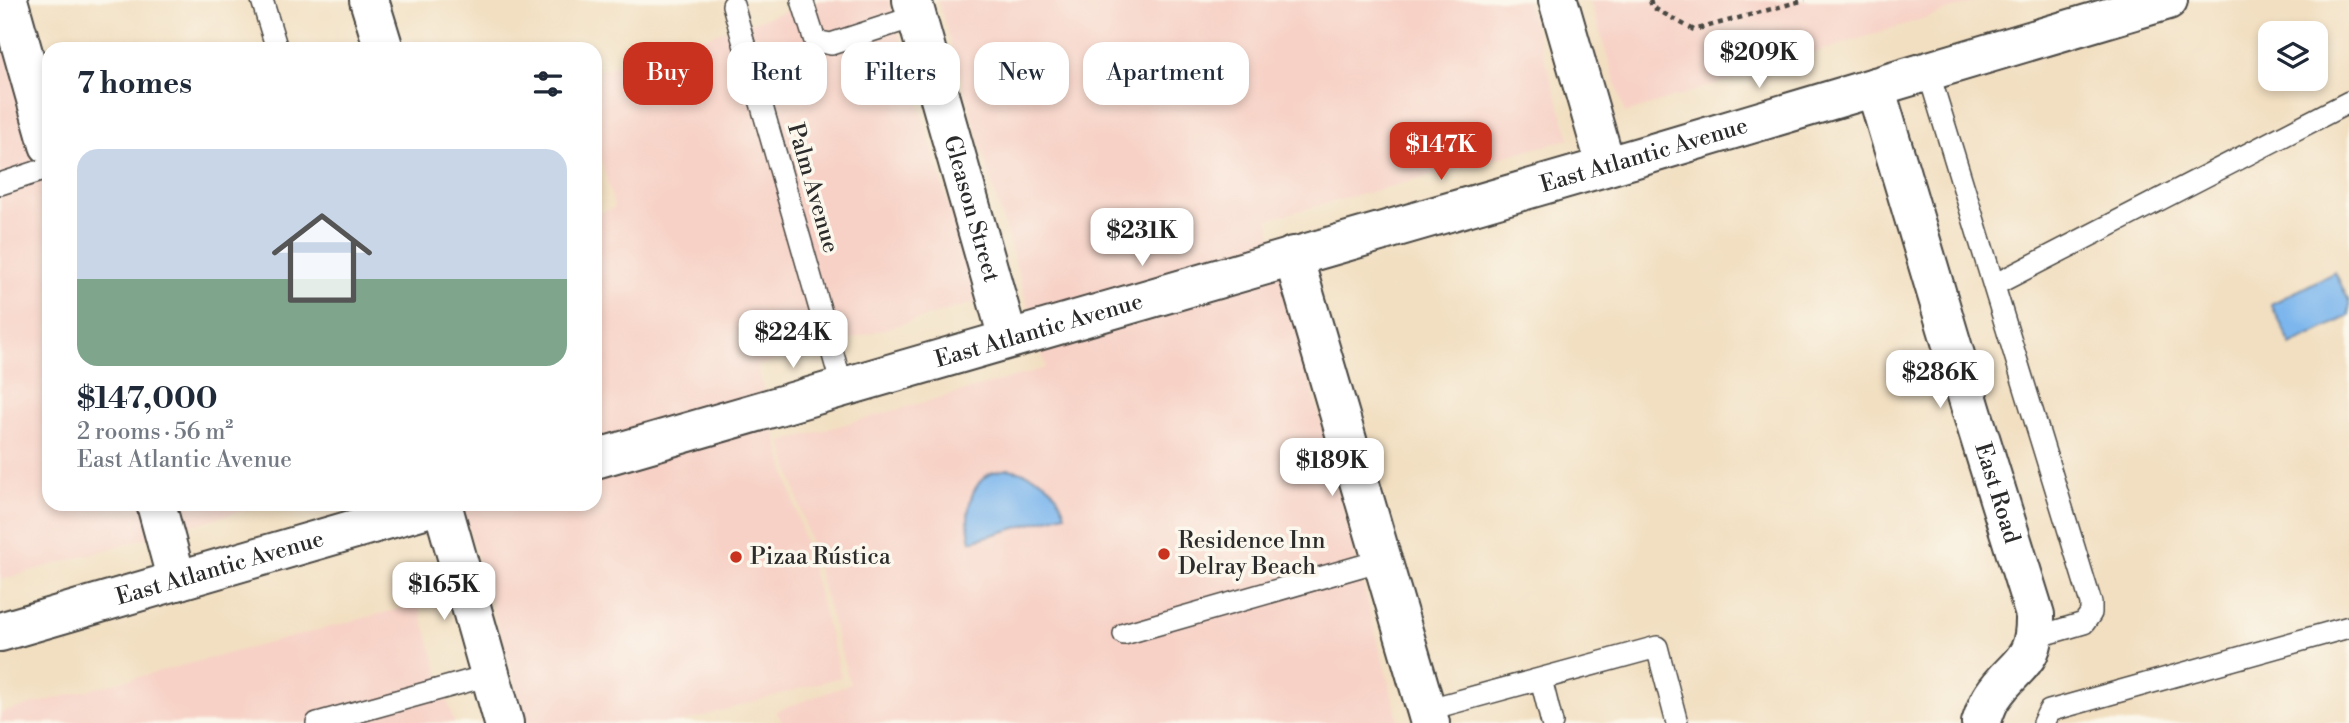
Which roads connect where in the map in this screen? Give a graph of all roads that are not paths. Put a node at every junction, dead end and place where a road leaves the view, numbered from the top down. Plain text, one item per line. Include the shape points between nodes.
1 (8, 0) edge
2 (262, 0) edge
3 (369, 0) edge
4 (802, 0) edge
5 (1558, 0) edge
6 (2168, 0) edge
7 (733, 5) dead end
8 (915, 8) edge
9 (274, 42) edge
10 (382, 42) edge
11 (1928, 71) junction
12 (1875, 87) junction
13 (2349, 102) edge
14 (42, 120) edge
15 (1606, 166) junction
16 (42, 170) edge
17 (0, 184) edge
18 (1293, 256) junction
19 (1994, 285) junction
20 (1008, 338) junction
21 (842, 386) junction
22 (602, 457) edge
23 (158, 511) edge
24 (418, 511) edge
25 (444, 511) edge
26 (1382, 560) junction
27 (177, 581) junction
28 (2349, 627) edge
29 (0, 632) edge
30 (1124, 634) dead end
31 (2036, 637) junction
32 (490, 675) junction
33 (1541, 679) junction
34 (1428, 716) edge
35 (317, 723) edge
36 (503, 723) edge
37 (1552, 723) edge
38 (1677, 723) edge
39 (1981, 723) edge
40 (2043, 723) edge

1 - 14 street
2 - 9 lane
3 - 10 street
4 - 8 lane via 815,41 823,44
5 - 15 street
6 - 11 street, East Atlantic Avenue
7 - 21 lane, Palm Avenue
8 - 20 street, Gleason Street
11 - 12 street, East Atlantic Avenue
11 - 19 lane
12 - 15 street, East Atlantic Avenue
12 - 31 street, East Road via 2035,615
13 - 19 lane
15 - 18 street, East Atlantic Avenue
16 - 17 lane
18 - 20 street, East Atlantic Avenue
18 - 26 street
19 - 31 lane via 2091,603 2084,623
20 - 21 street, East Atlantic Avenue
21 - 22 street, East Atlantic Avenue
23 - 27 street
24 - 27 street, East Atlantic Avenue
25 - 32 street
26 - 30 lane
26 - 34 street
27 - 29 street, East Atlantic Avenue
28 - 40 lane via 2049,711
31 - 39 street via 2028,656 1991,698
32 - 35 lane
32 - 36 street
33 - 34 lane
33 - 37 lane
33 - 38 lane via 1657,647

